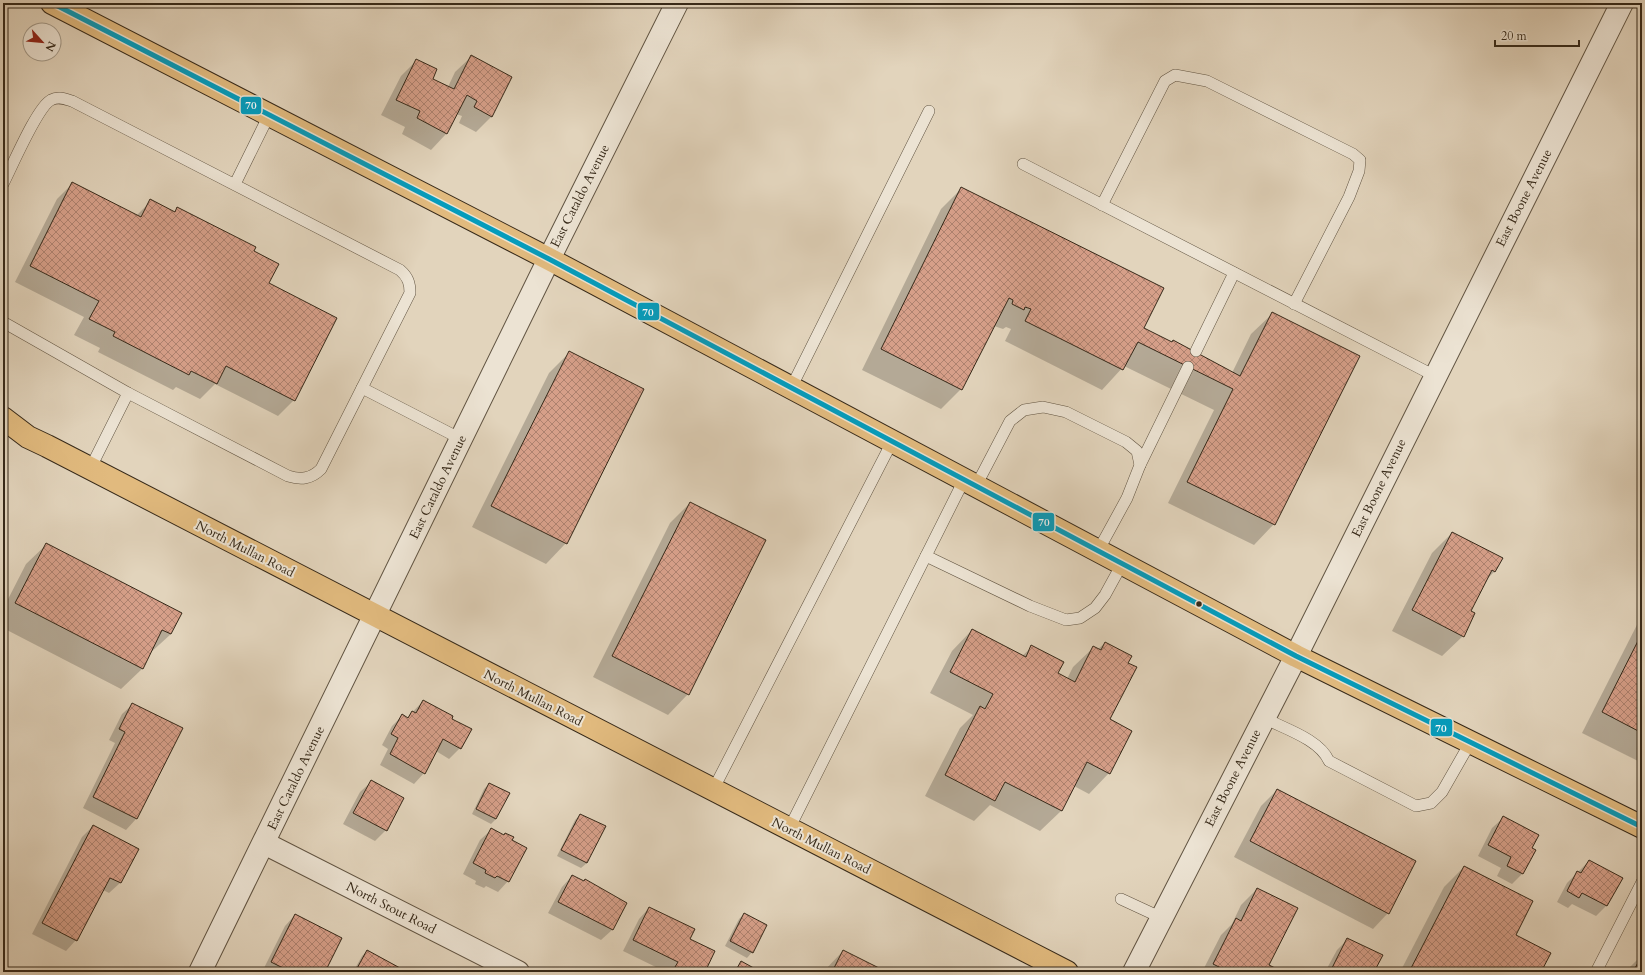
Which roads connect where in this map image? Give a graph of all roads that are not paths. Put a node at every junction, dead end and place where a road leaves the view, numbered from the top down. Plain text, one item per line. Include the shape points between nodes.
1 (52, 3) edge
2 (677, 3) edge
3 (1622, 3) edge
4 (929, 111) dead end
5 (269, 115) junction
6 (1023, 164) dead end
7 (3, 184) edge
8 (235, 184) junction
9 (1102, 205) junction
10 (549, 259) junction
11 (1234, 273) junction
12 (1294, 304) junction
13 (3, 322) edge
14 (1196, 351) dead end
15 (1188, 367) dead end
16 (1435, 376) junction
17 (362, 388) junction
18 (791, 388) junction
19 (128, 393) junction
20 (3, 418) edge
21 (461, 439) junction
22 (892, 442) junction
23 (1140, 465) junction
24 (90, 469) junction
25 (970, 483) junction
26 (1098, 551) junction
27 (926, 556) junction
28 (1122, 564) junction
29 (375, 616) junction
30 (1296, 656) junction
31 (1264, 718) junction
32 (1470, 743) junction
33 (713, 790) junction
34 (1642, 827) edge
35 (789, 829) junction
36 (264, 843) junction
37 (1642, 882) edge
38 (1121, 899) dead end
39 (1162, 918) junction
40 (200, 972) edge
41 (518, 972) edge
42 (1067, 972) edge
43 (1134, 972) edge
44 (1596, 972) edge

1 - 5 main road
2 - 10 street, East Cataldo Avenue
3 - 16 street, East Boone Avenue
4 - 18 lane
5 - 8 lane
5 - 10 main road
6 - 9 lane
7 - 8 lane via 36,119 51,100 60,97
8 - 17 lane via 406,275 410,293
9 - 11 lane
9 - 12 lane via 1165,81 1175,75 1206,81 1353,154 1360,160 1359,171 1349,197
10 - 18 main road
10 - 21 street, East Cataldo Avenue
11 - 12 lane
11 - 14 lane
12 - 16 lane
13 - 19 lane
15 - 23 lane
16 - 30 street, East Boone Avenue
17 - 19 lane via 321,469 314,475 299,479 288,476
17 - 21 lane
18 - 22 main road
19 - 24 lane
20 - 24 main road, North Mullan Road via 28,437
21 - 29 street, East Cataldo Avenue
22 - 25 main road
22 - 33 lane
23 - 25 lane via 1137,450 1126,442 1066,412 1043,407 1024,410 1010,421
23 - 26 lane via 1127,498
24 - 29 main road, North Mullan Road
25 - 26 main road
25 - 27 lane
26 - 28 main road
27 - 28 lane via 1030,606 1066,620 1080,618 1094,608 1105,595
27 - 35 lane
28 - 30 main road
29 - 33 main road, North Mullan Road
29 - 36 street, East Cataldo Avenue
30 - 31 street, East Boone Avenue
30 - 32 main road
31 - 32 lane via 1317,744 1330,761 1416,806 1430,803 1442,792
31 - 39 street, East Boone Avenue
32 - 34 main road
33 - 35 main road, North Mullan Road
35 - 42 main road, North Mullan Road
36 - 40 street, East Cataldo Avenue
36 - 41 street, North Stout Road
37 - 44 lane
38 - 39 lane
39 - 43 street, East Boone Avenue

